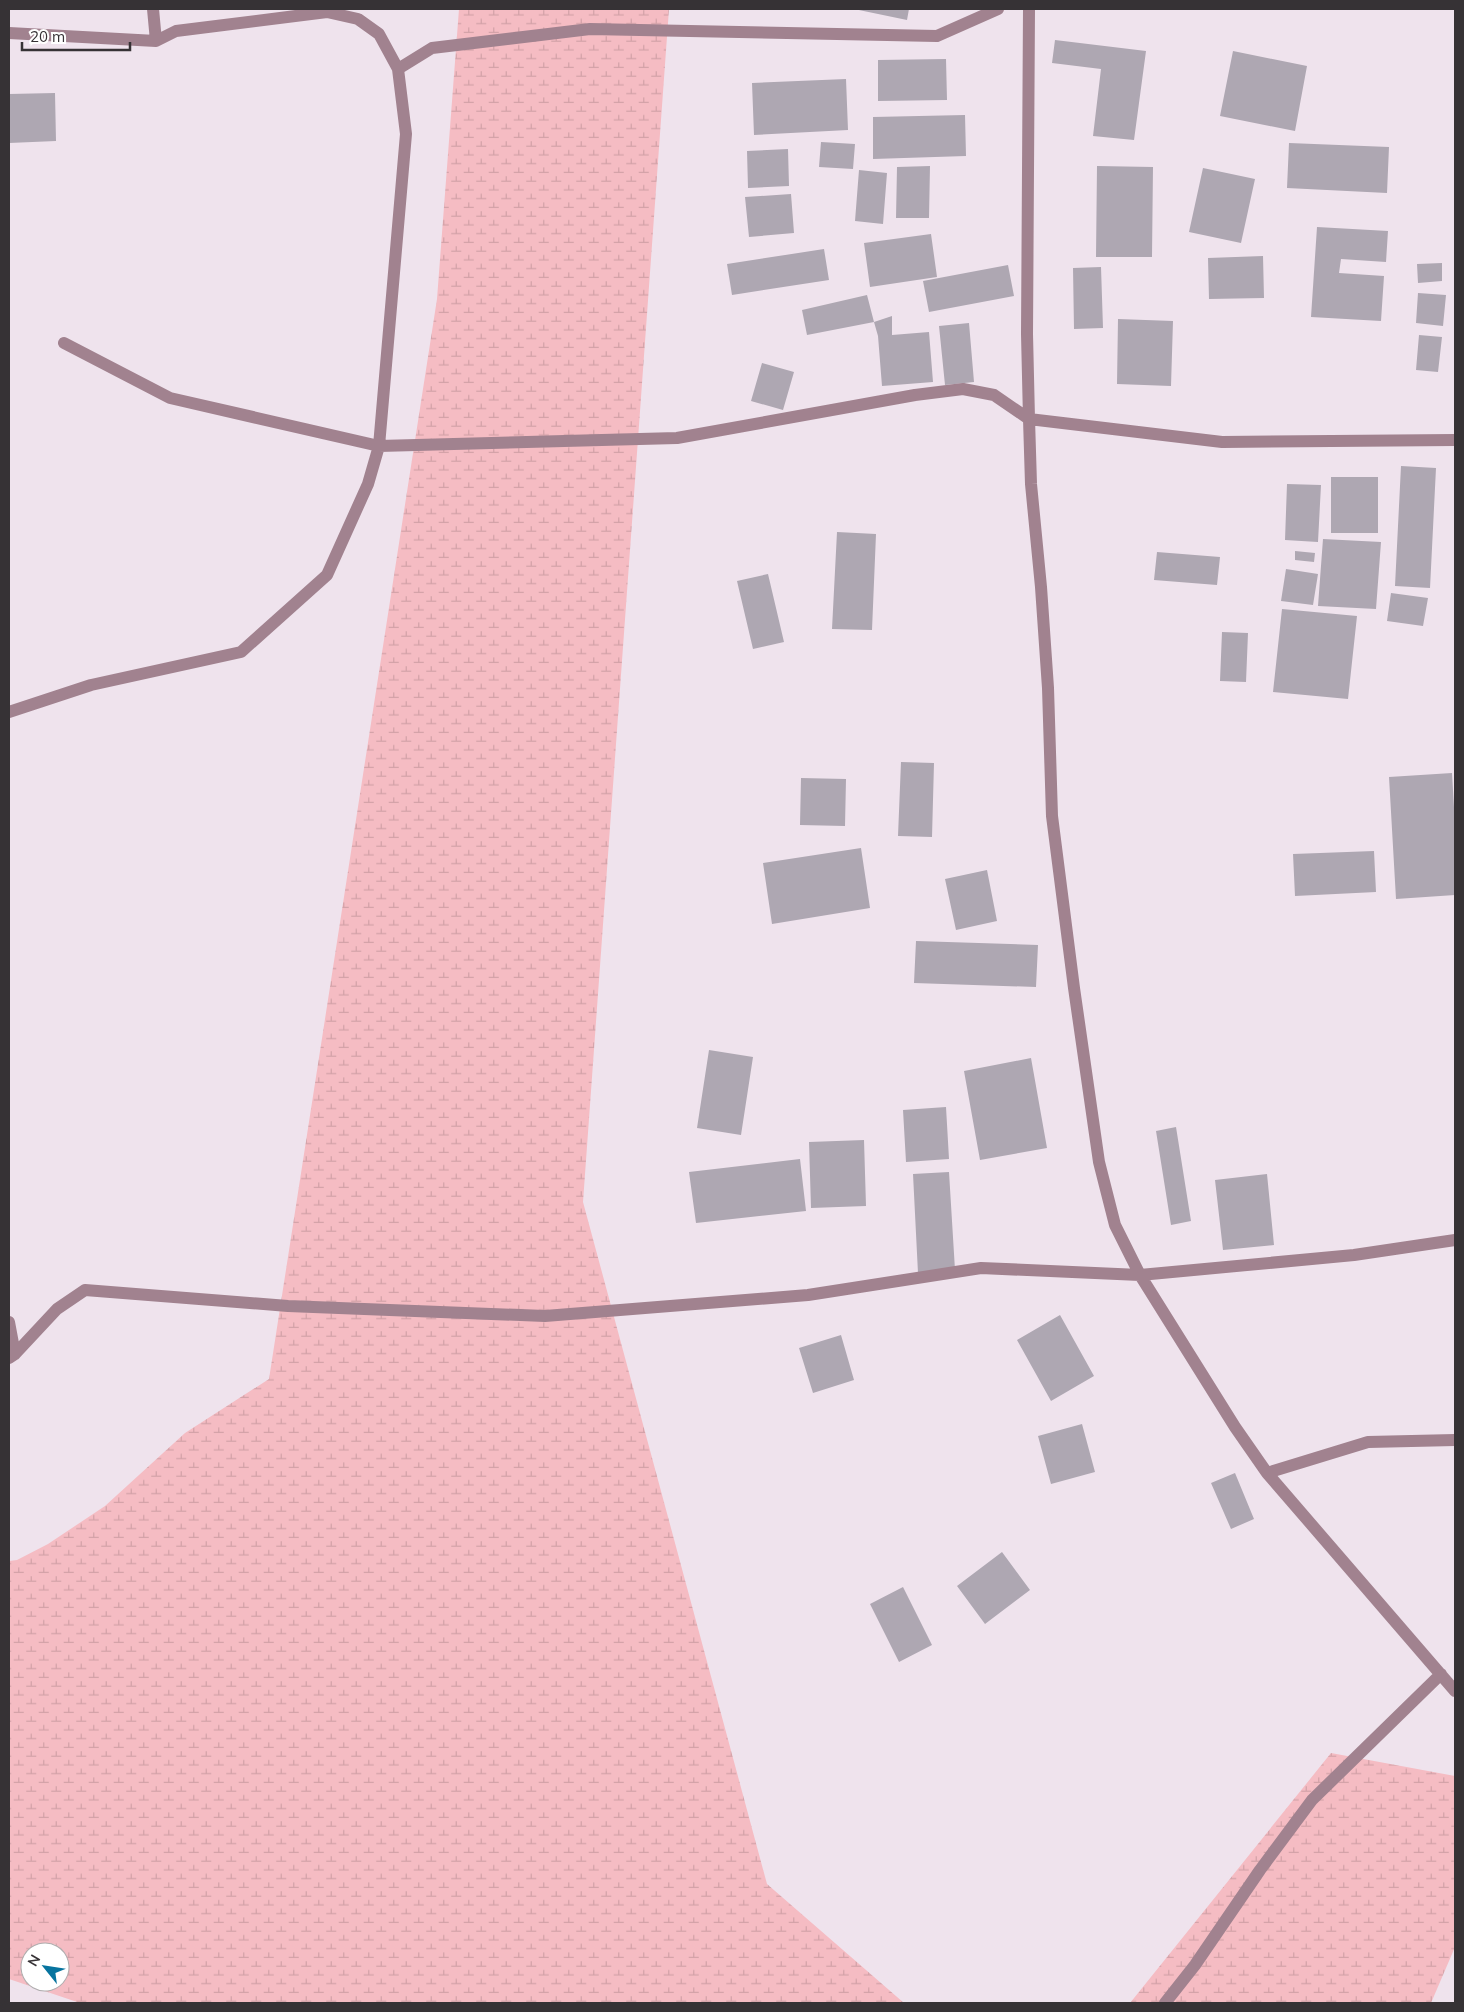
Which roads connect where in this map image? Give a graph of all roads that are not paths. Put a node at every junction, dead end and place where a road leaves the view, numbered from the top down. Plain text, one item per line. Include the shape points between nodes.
1 (153, 9) edge
2 (998, 9) edge
3 (1029, 9) edge
4 (9, 33) edge
5 (156, 41) junction
6 (398, 70) junction
7 (64, 343) dead end
8 (1029, 419) junction
9 (1455, 440) edge
10 (378, 446) junction
11 (9, 712) edge
12 (1455, 1240) edge
13 (1140, 1275) junction
14 (9, 1322) edge
15 (12, 1356) edge
16 (1455, 1440) edge
17 (1267, 1473) junction
18 (1441, 1674) junction
19 (1455, 1691) edge
20 (1165, 2003) edge

1 - 5 street
2 - 6 street via 937,36 590,29 432,48
3 - 8 street
4 - 5 street
5 - 6 street via 176,31 327,12 358,19 379,34
6 - 10 street via 406,134
7 - 10 street via 170,398
8 - 9 street via 1222,442
8 - 10 street via 994,395 963,389 678,438
8 - 13 street via 1031,484 1042,587 1052,816 1073,978 1100,1162 1115,1225
10 - 11 street via 368,484 327,575 241,652 91,685
12 - 13 street via 1354,1255
13 - 15 street via 982,1268 808,1295 545,1316 288,1306 85,1290 57,1309
13 - 17 street
14 - 15 street
16 - 17 street via 1368,1442
17 - 18 street
18 - 19 street
18 - 20 street via 1312,1800

